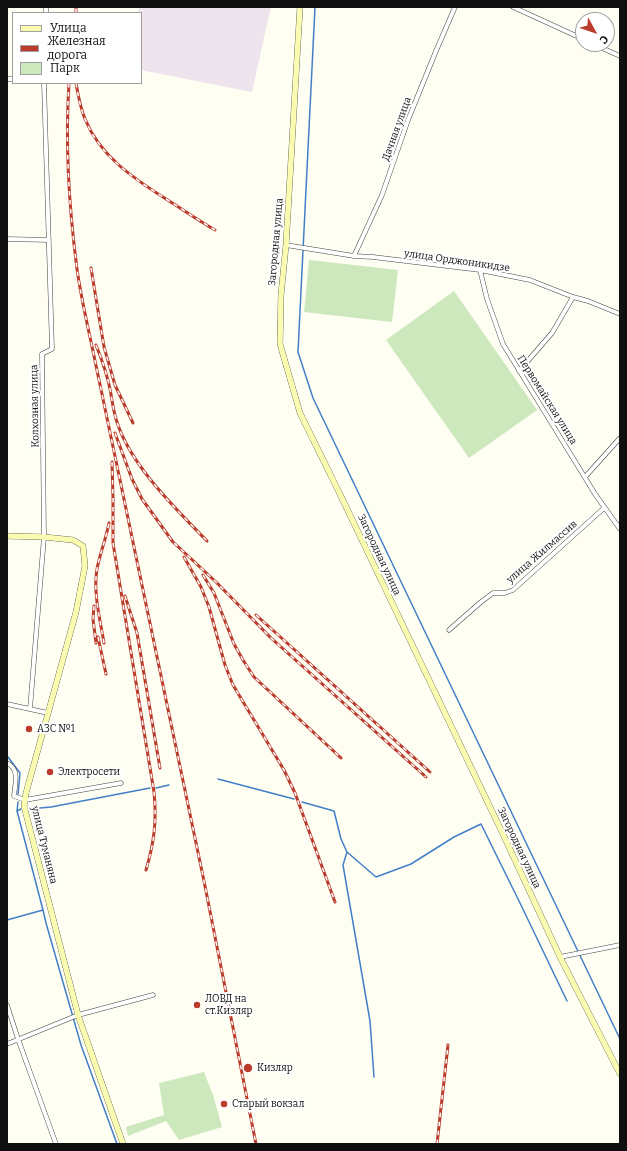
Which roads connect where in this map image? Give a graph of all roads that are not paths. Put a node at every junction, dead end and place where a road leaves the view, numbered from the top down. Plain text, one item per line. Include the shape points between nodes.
1 (300, 7) edge
2 (456, 7) edge
3 (513, 7) edge
4 (575, 35) edge
5 (44, 84) edge
6 (7, 239) edge
7 (49, 240) junction
8 (286, 245) junction
9 (354, 256) junction
10 (480, 270) junction
11 (573, 297) junction
12 (620, 314) edge
13 (519, 371) junction
14 (620, 438) edge
15 (585, 477) junction
16 (604, 508) junction
17 (620, 529) edge
18 (7, 536) edge
19 (44, 537) junction
20 (449, 630) dead end
21 (7, 704) edge
22 (30, 709) junction
23 (48, 713) junction
24 (7, 763) edge
25 (121, 783) dead end
26 (25, 800) junction
27 (620, 945) edge
28 (560, 957) junction
29 (153, 995) dead end
30 (7, 1005) edge
31 (78, 1015) junction
32 (18, 1039) junction
33 (7, 1044) edge
34 (620, 1074) edge
35 (56, 1144) edge
36 (123, 1144) edge

1 - 8 main road, Загородная улица
2 - 9 street, Дачная улица via 408,120 382,195
3 - 4 street
5 - 7 street, Колхозная улица
6 - 7 street
7 - 19 street, Колхозная улица via 52,349 42,354
8 - 9 street, улица Орджоникидзе
8 - 28 main road, Загородная улица via 280,344 300,412
9 - 10 street, улица Орджоникидзе
10 - 11 street, улица Орджоникидзе via 530,280
10 - 13 street, Первомайская улица via 503,344
11 - 12 street, улица Орджоникидзе
11 - 13 street via 552,333
13 - 15 street, Первомайская улица
14 - 15 street
15 - 16 street, Первомайская улица
16 - 17 street, Первомайская улица
16 - 20 street, улица Жилмассив via 513,590 493,593
18 - 19 main road
19 - 22 street, Колхозная улица
19 - 23 main road, улица Туманяна via 73,540 82,546 85,566 76,612
21 - 22 street
22 - 23 street
23 - 26 main road, улица Туманяна
24 - 26 street via 16,774 14,796
25 - 26 street
26 - 31 main road, улица Туманяна via 24,806
27 - 28 street
28 - 34 main road, Загородная улица
29 - 31 street
30 - 32 street
31 - 32 street
31 - 36 main road, улица Туманяна
32 - 33 street
32 - 35 street

